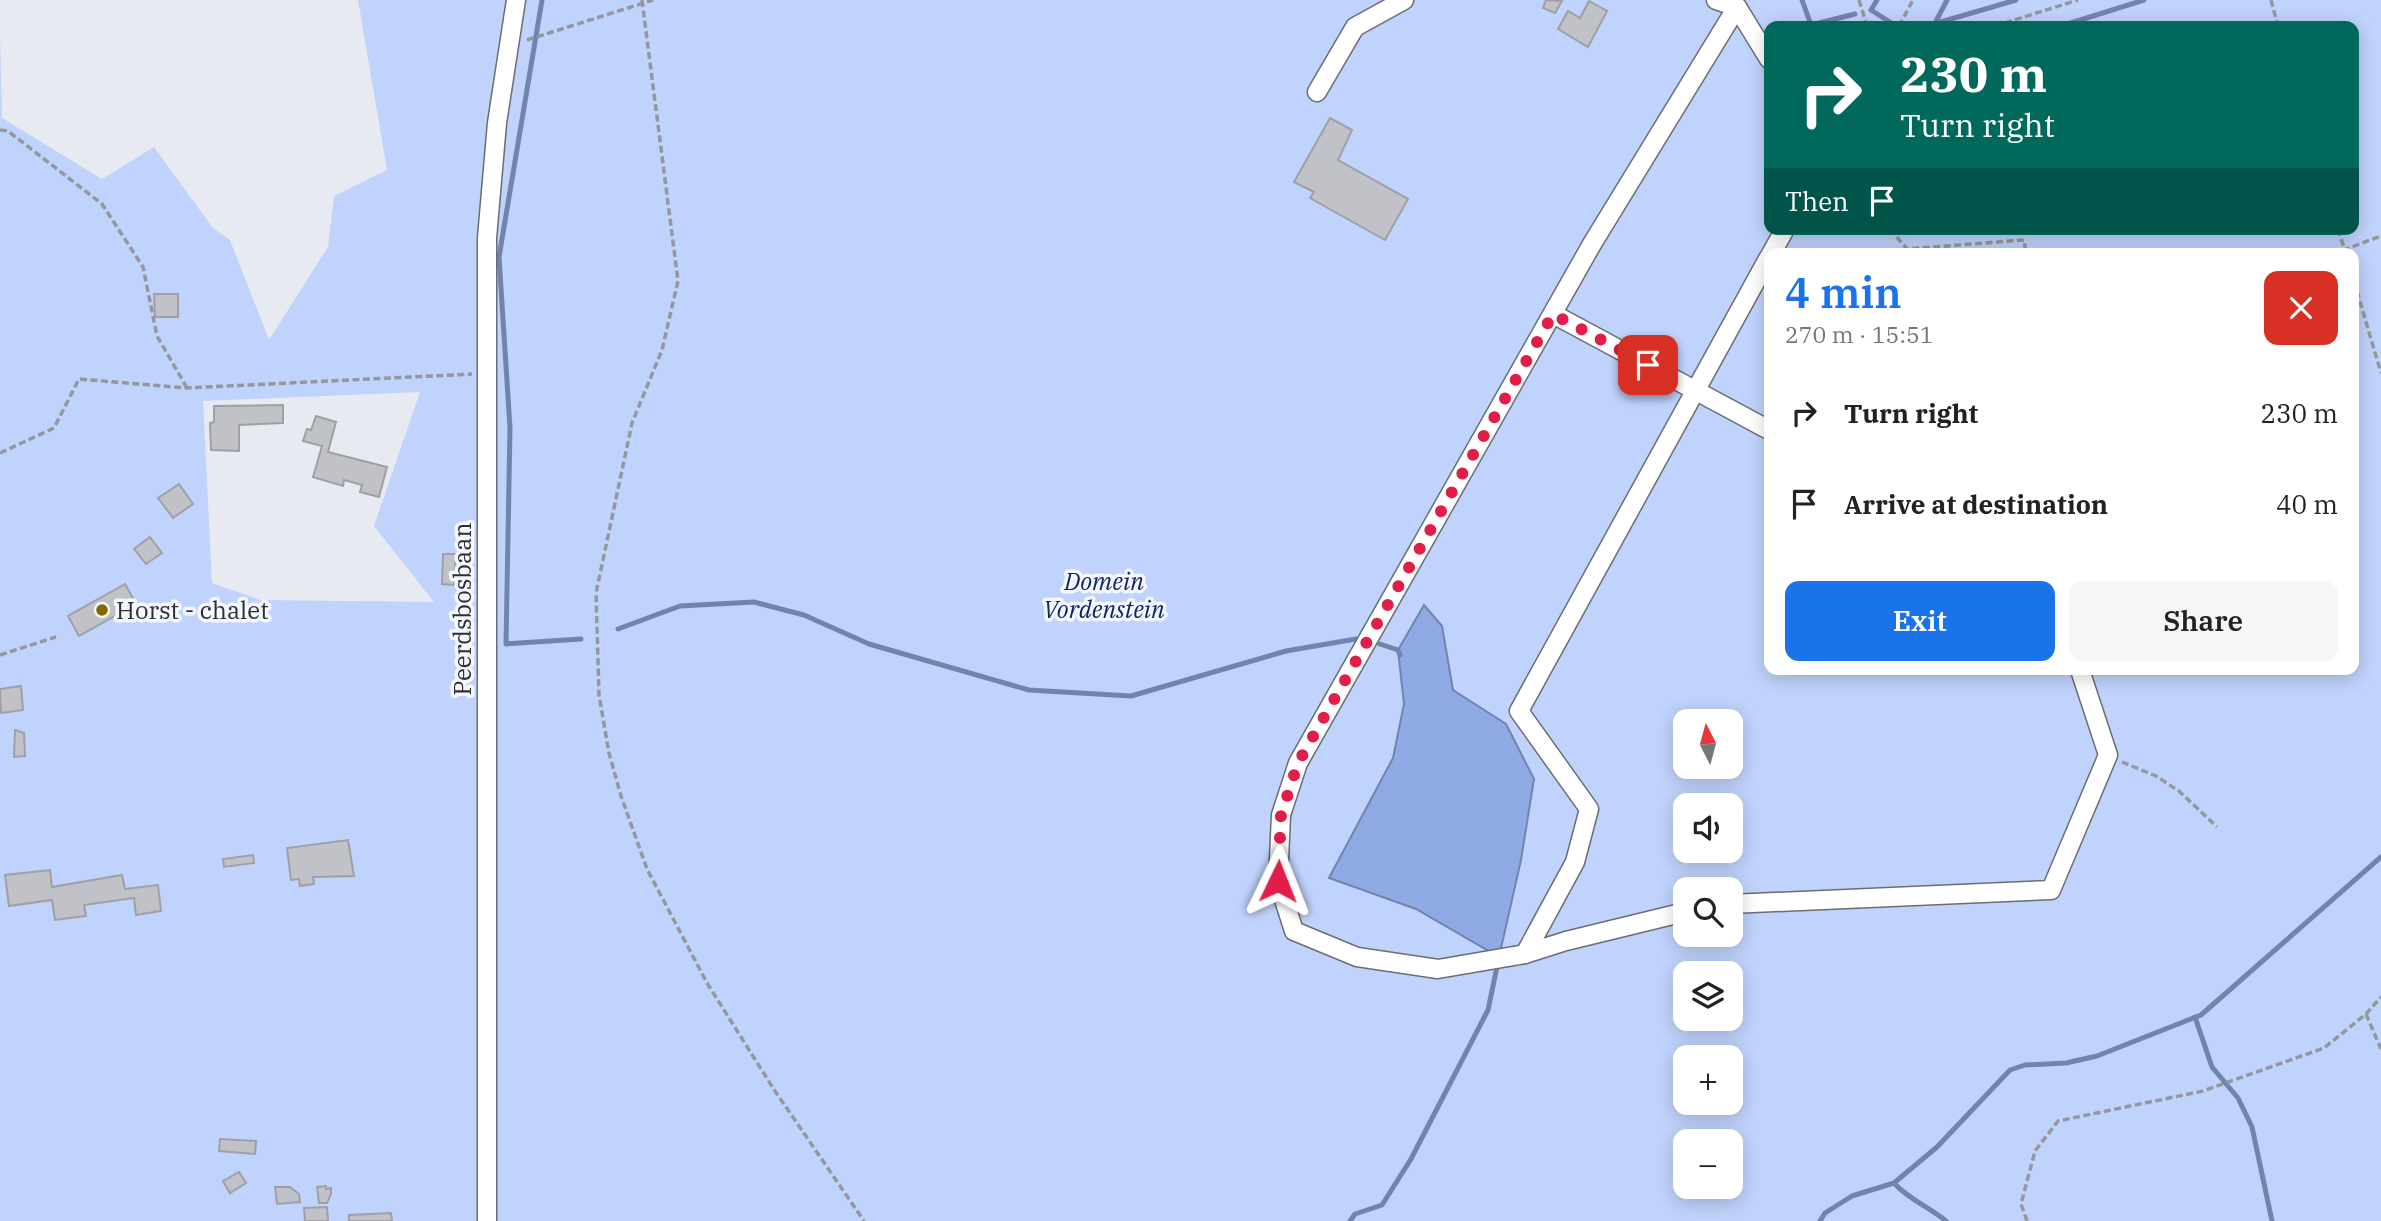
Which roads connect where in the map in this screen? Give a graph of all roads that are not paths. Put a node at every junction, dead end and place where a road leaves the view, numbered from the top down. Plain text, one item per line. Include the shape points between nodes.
1 (516, 0) edge
2 (1404, 0) edge
3 (1716, 0) edge
4 (1737, 7) junction
5 (1764, 51) edge
6 (1317, 92) dead end
7 (1764, 266) edge
8 (1553, 314) junction
9 (1695, 390) junction
10 (1764, 427) edge
11 (2082, 675) edge
12 (1743, 903) edge
13 (1673, 915) edge
14 (1525, 954) junction
15 (488, 1221) edge

1 - 15 street, Peerdsbosbaan via 497,123 487,238
2 - 6 street via 1354,27
3 - 4 street
4 - 5 street
4 - 8 street
7 - 9 street
8 - 9 street
8 - 14 street via 1298,763 1281,815 1278,881 1294,931 1357,957 1438,969
9 - 10 street
9 - 14 street via 1519,711 1589,809 1574,862
11 - 12 street via 2108,755 2051,890
13 - 14 street

